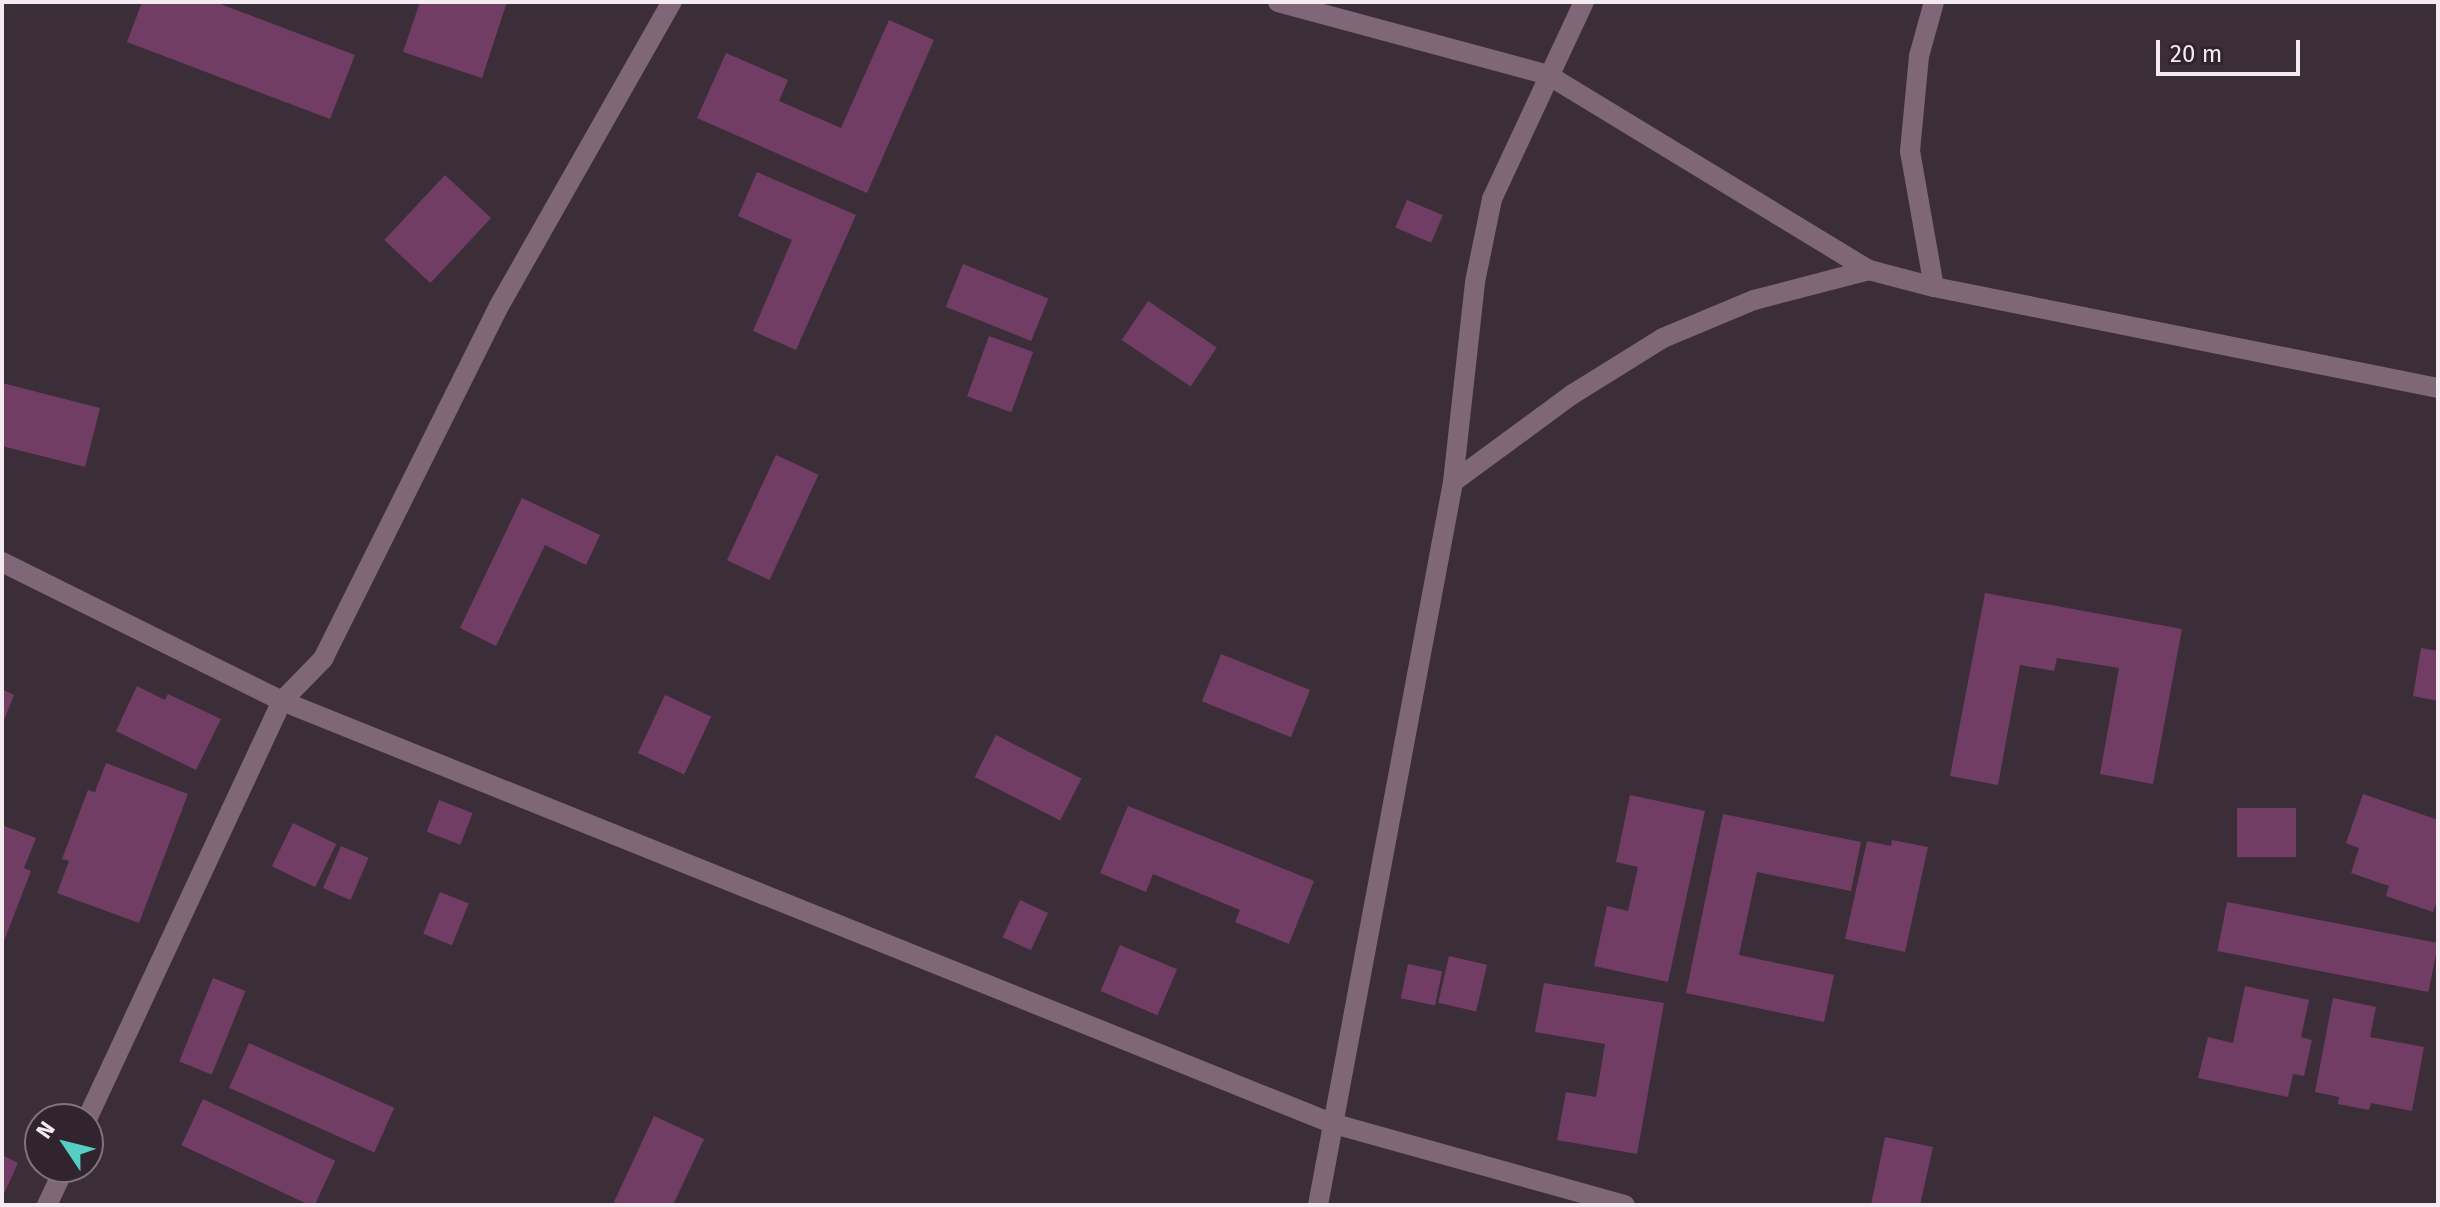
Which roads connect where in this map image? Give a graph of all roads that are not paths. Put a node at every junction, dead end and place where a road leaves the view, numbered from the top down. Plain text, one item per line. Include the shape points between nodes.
1 (672, 2) edge
2 (1278, 2) edge
3 (1584, 2) edge
4 (1934, 2) edge
5 (1548, 75) junction
6 (1869, 270) junction
7 (1934, 287) junction
8 (2438, 388) edge
9 (1453, 482) junction
10 (2, 562) edge
11 (282, 701) junction
12 (94, 1103) edge
13 (1331, 1123) junction
14 (57, 1183) edge
15 (47, 1205) edge
16 (1318, 1205) edge
17 (1625, 1205) edge

1 - 11 street via 499,306 323,659
2 - 5 street
3 - 5 street
4 - 7 street via 1919,56 1910,151
5 - 6 street
5 - 9 street via 1492,199 1475,282
6 - 7 street
6 - 9 street via 1754,300 1663,338 1573,394
7 - 8 street
9 - 13 street
10 - 11 street
11 - 12 street
11 - 13 street
13 - 16 street
13 - 17 street
14 - 15 street

